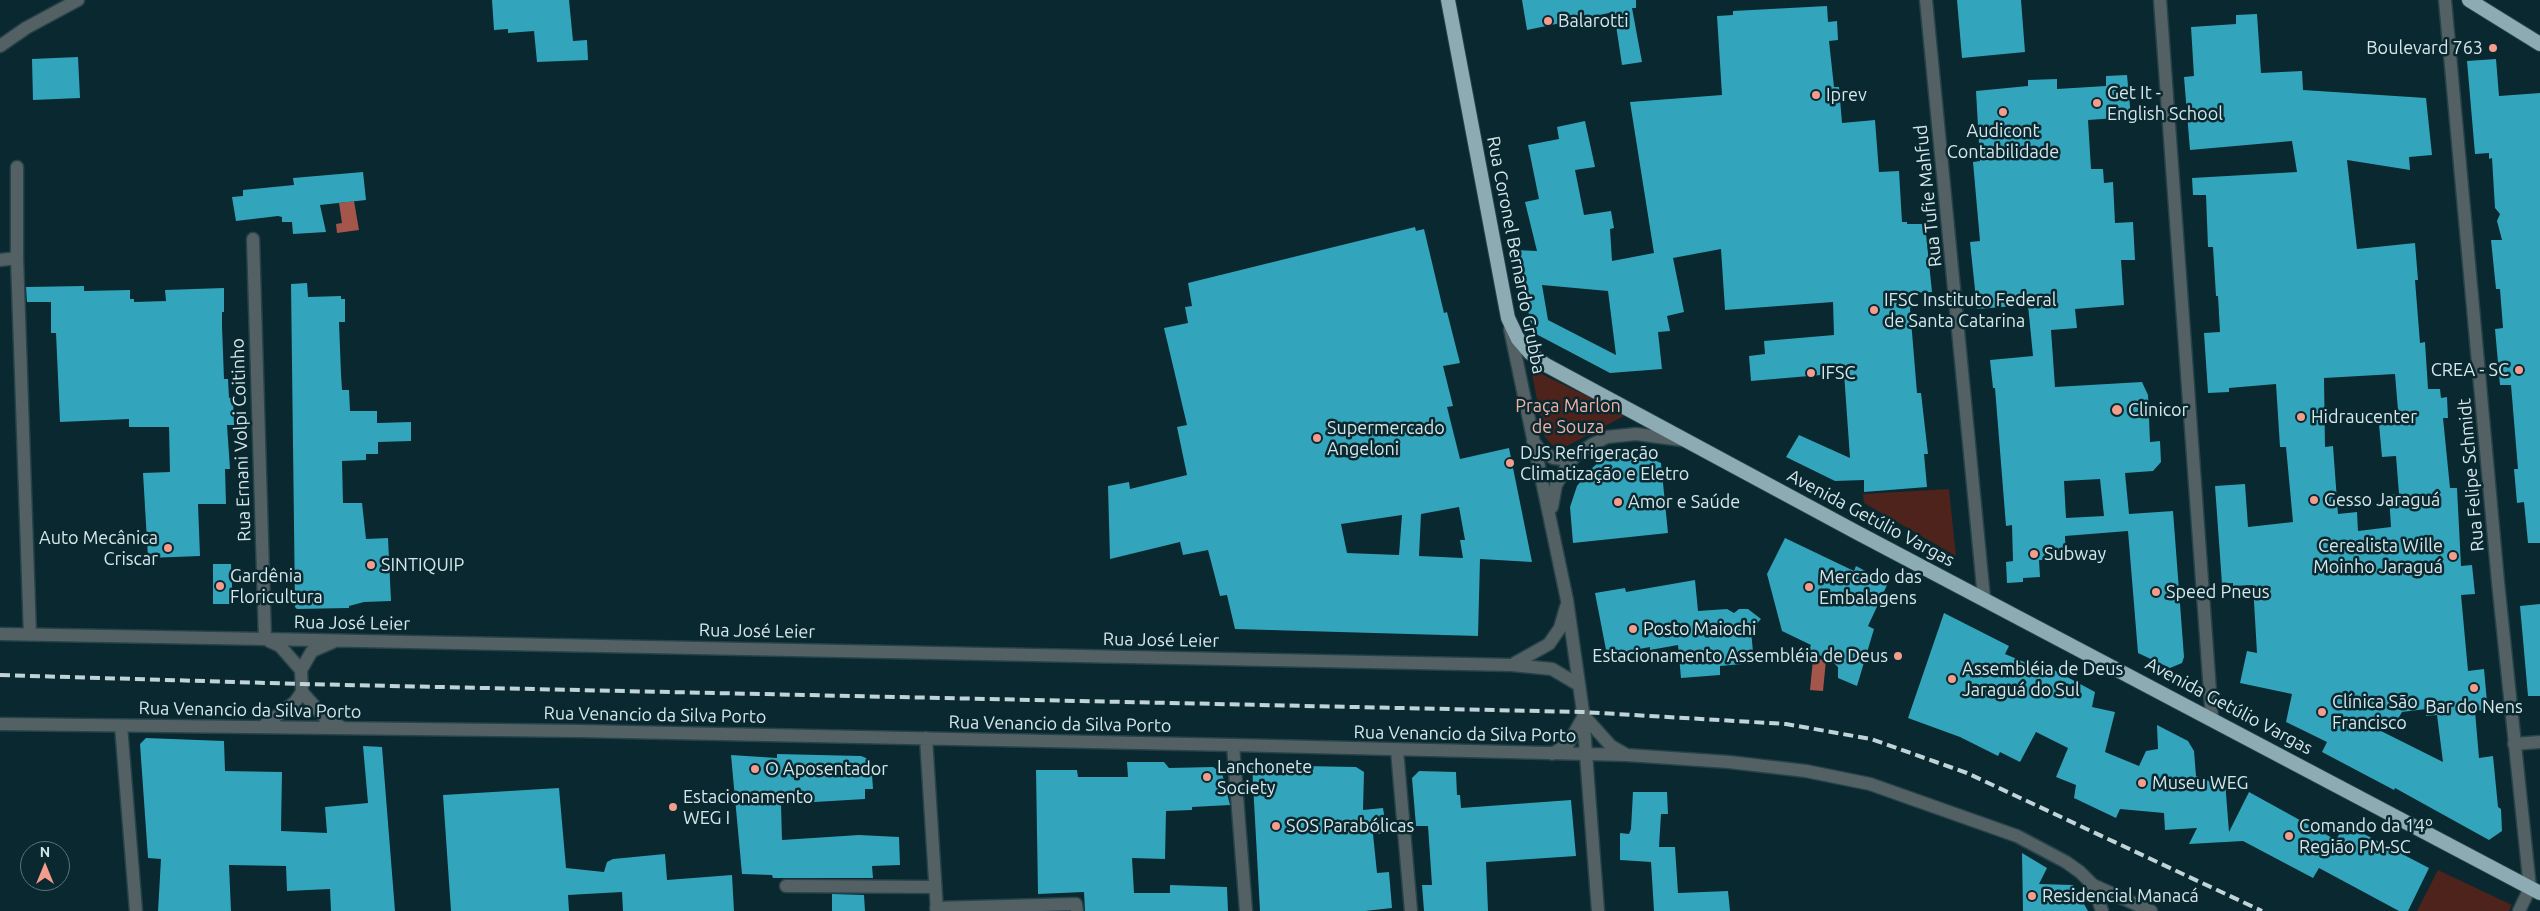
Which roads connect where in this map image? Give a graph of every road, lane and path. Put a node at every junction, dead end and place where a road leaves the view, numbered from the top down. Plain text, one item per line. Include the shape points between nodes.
1 (78, 0) edge
2 (1448, 0) edge
3 (1926, 0) edge
4 (2160, 0) edge
5 (2445, 0) edge
6 (2468, 0) edge
7 (2540, 44) edge
8 (0, 46) edge
9 (17, 167) dead end
10 (253, 239) dead end
11 (17, 258) junction
12 (0, 260) edge
13 (1508, 318) junction
14 (1689, 441) junction
15 (1533, 442) junction
16 (1576, 455) junction
17 (1551, 516) junction
18 (1984, 598) junction
19 (1568, 600) junction
20 (0, 634) edge
21 (30, 635) junction
22 (265, 639) junction
23 (344, 640) junction
24 (1512, 665) junction
25 (302, 670) junction
26 (1580, 686) junction
27 (302, 692) junction
28 (1584, 716) junction
29 (2212, 719) junction
30 (0, 724) edge
31 (121, 726) junction
32 (262, 727) junction
33 (345, 729) junction
34 (926, 738) junction
35 (2540, 742) edge
36 (2514, 744) junction
37 (1233, 745) junction
38 (1397, 750) junction
39 (1552, 754) junction
40 (1586, 754) junction
41 (1627, 755) junction
42 (2093, 885) junction
43 (786, 886) dead end
44 (935, 887) junction
45 (2535, 890) edge
46 (936, 909) edge
47 (136, 911) edge
48 (1077, 911) edge
49 (1246, 911) edge
50 (1411, 911) edge
51 (1598, 911) edge
52 (2102, 911) edge
53 (2151, 911) edge
54 (2519, 911) edge

1 - 8 street
2 - 13 highway, Rua Coronel Bernardo Grubba
3 - 18 street, Rua Tufie Mahfud
4 - 29 street
5 - 36 street, Rua Felipe Schmidt
6 - 7 highway
9 - 11 street
10 - 22 street, Rua Ernani Volpi Coitinho
11 - 12 street
11 - 21 street
13 - 14 highway, Avenida Getúlio Vargas via 1518,339 1546,365
13 - 15 street, Rua Coronel Bernardo Grubba
14 - 16 street, Avenida Getúlio Vargas via 1622,434 1607,437
14 - 18 highway, Avenida Getúlio Vargas
15 - 16 street via 1553,458
15 - 17 street, Rua Coronel Bernardo Grubba
16 - 17 street, Avenida Getúlio Vargas via 1556,486
17 - 19 street, Rua Coronel Bernardo Grubba
18 - 29 highway, Avenida Getúlio Vargas
19 - 24 street, Rua José Leier via 1560,628 1549,644
19 - 26 street, Rua Coronel Bernardo Grubba
20 - 21 street, Rua José Leier
21 - 22 street, Rua José Leier
22 - 23 street, Rua José Leier
22 - 25 street via 280,646
23 - 24 street, Rua José Leier
23 - 25 street via 324,644 312,651
24 - 26 street, Rua José Leier via 1552,670
25 - 27 street
26 - 28 street, Rua Coronel Bernardo Grubba
27 - 32 street via 295,702
27 - 33 street via 325,718
28 - 39 street via 1568,744
28 - 40 street, Rua Coronel Bernardo Grubba
28 - 41 street via 1611,746
29 - 45 highway, Avenida Getúlio Vargas
30 - 31 street, Rua Venancio da Silva Porto
31 - 32 street, Rua Venancio da Silva Porto
31 - 47 street
32 - 33 street, Rua Venancio da Silva Porto
33 - 34 street, Rua Venancio da Silva Porto
34 - 37 street, Rua Venancio da Silva Porto
34 - 44 street
35 - 36 street
36 - 45 street, Rua Felipe Schmidt
37 - 38 street, Rua Venancio da Silva Porto
37 - 49 street
38 - 39 street, Rua Venancio da Silva Porto
38 - 50 street
39 - 40 street, Rua Venancio da Silva Porto
40 - 41 street, Rua Venancio da Silva Porto
40 - 51 street, Rua Coronel Bernardo Grubba
41 - 42 street, Rua Venancio da Silva Porto via 1806,771 1870,784 2016,836 2066,862
42 - 52 street
42 - 53 street
43 - 44 street
44 - 46 street
45 - 54 street
46 - 48 street via 1076,904

